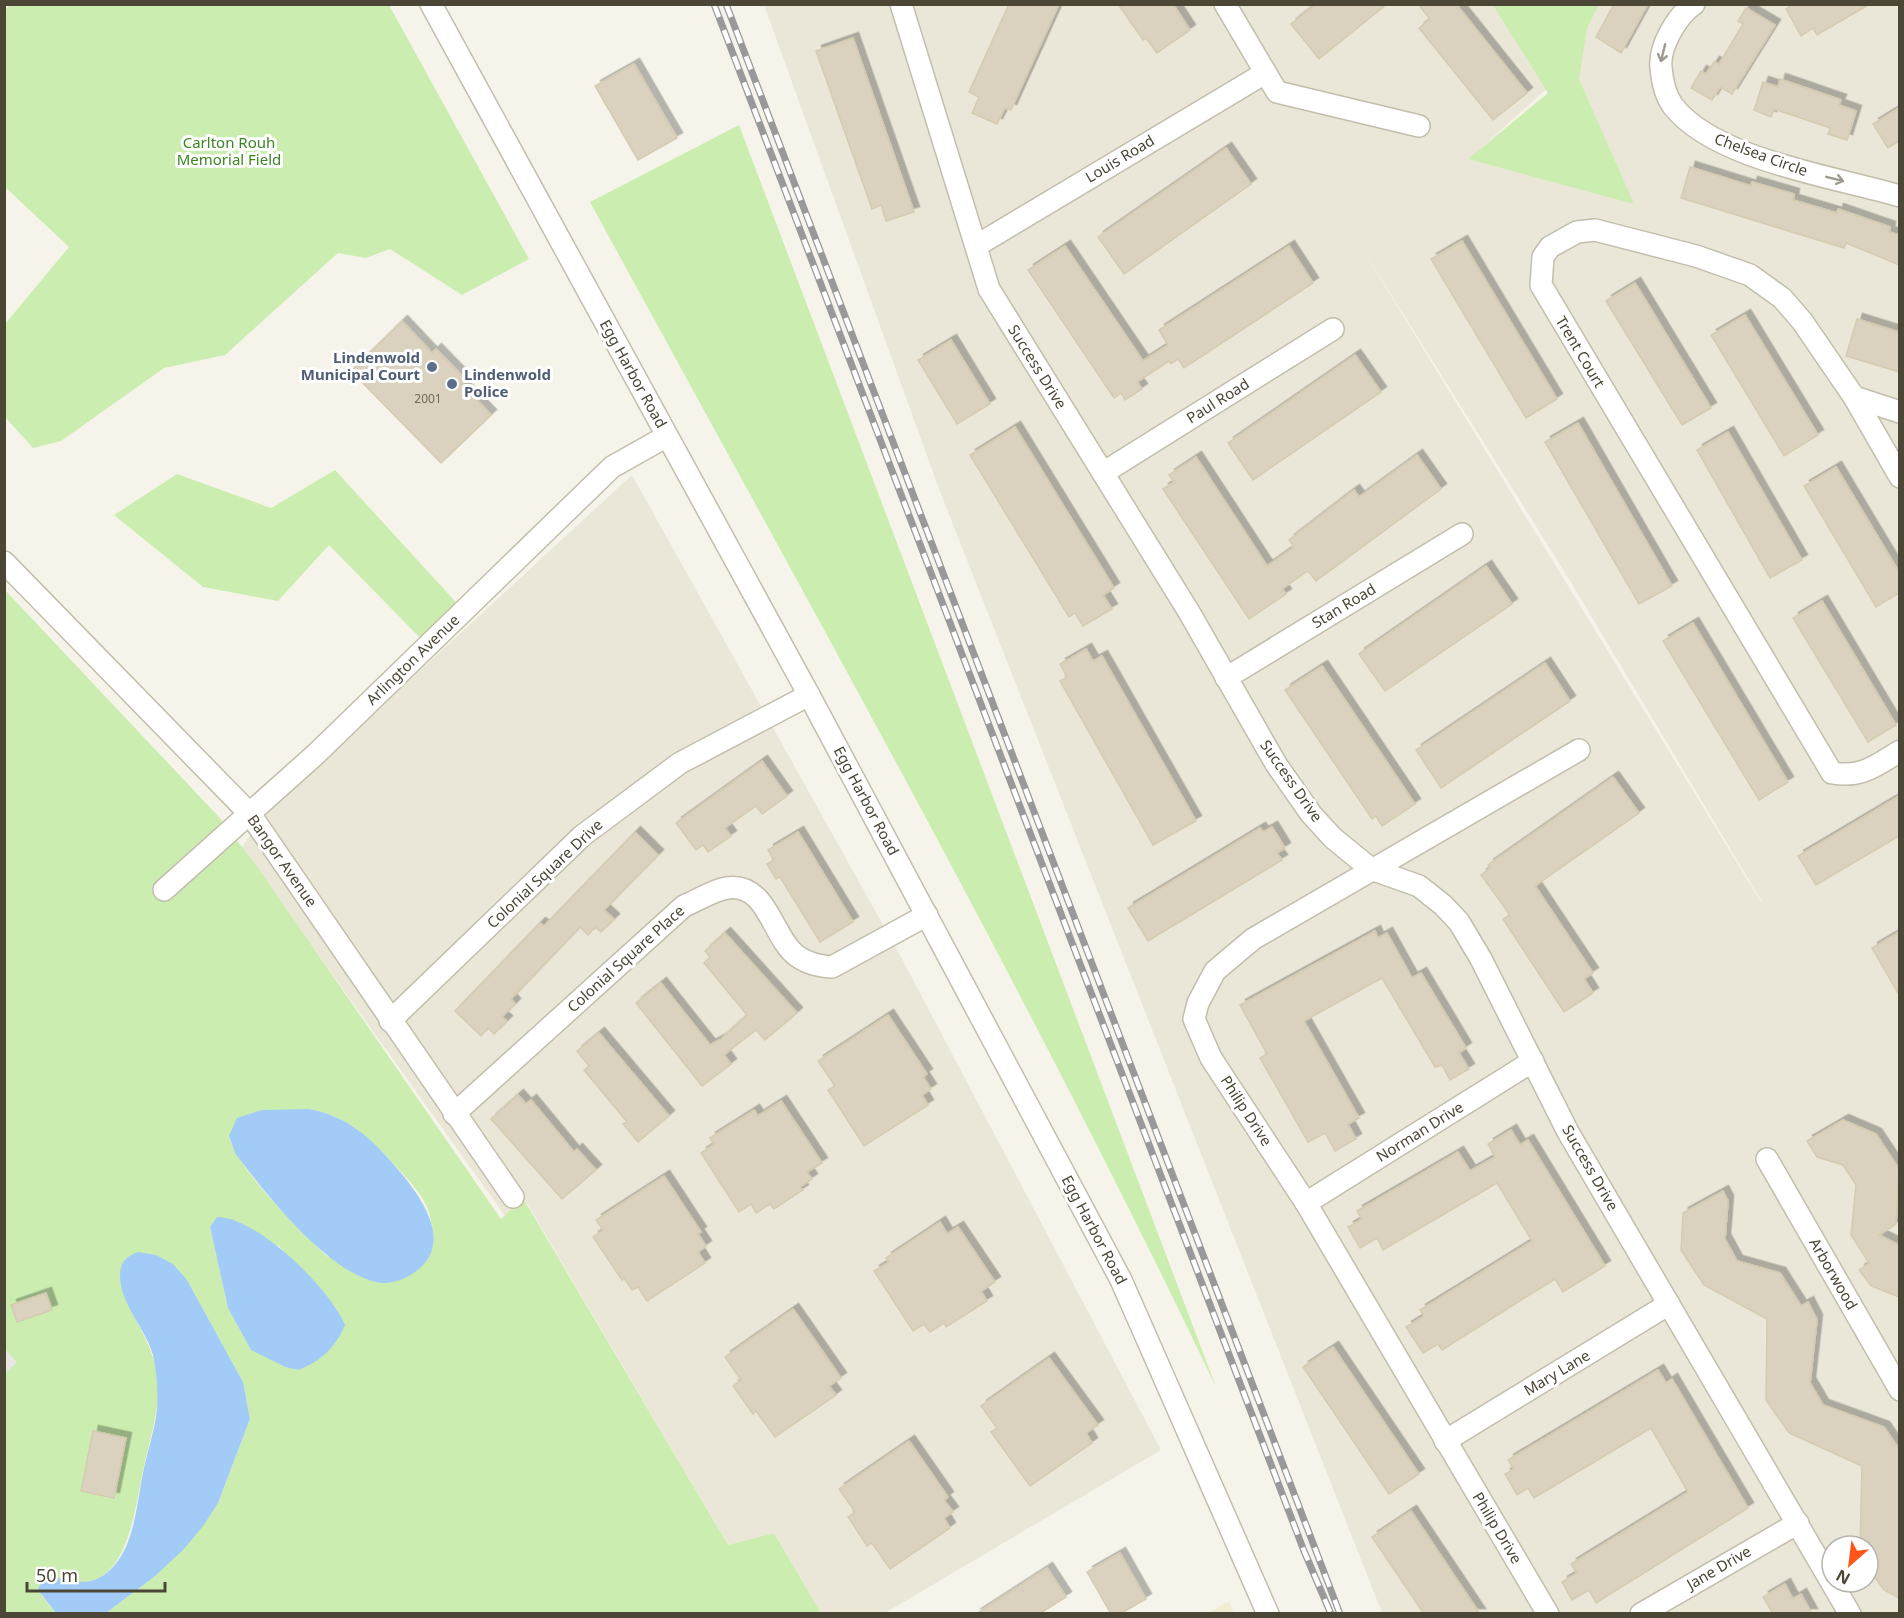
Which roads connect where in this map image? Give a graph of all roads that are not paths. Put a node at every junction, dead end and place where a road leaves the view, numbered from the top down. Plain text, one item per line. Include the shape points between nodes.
1 (431, 4) edge
2 (900, 4) edge
3 (1225, 4) edge
4 (1694, 4) edge
5 (1265, 73) junction
6 (1419, 126) dead end
7 (1899, 196) edge
8 (976, 246) junction
9 (1334, 329) dead end
10 (1854, 397) junction
11 (1899, 412) edge
12 (667, 436) junction
13 (1103, 473) junction
14 (1899, 477) edge
15 (1462, 534) dead end
16 (4, 562) edge
17 (1226, 678) junction
18 (809, 695) junction
19 (1579, 750) dead end
20 (1899, 751) edge
21 (250, 814) junction
22 (1371, 869) junction
23 (164, 890) dead end
24 (927, 915) junction
25 (390, 1021) junction
26 (1533, 1061) junction
27 (454, 1114) junction
28 (1767, 1159) dead end
29 (513, 1197) dead end
30 (1306, 1203) junction
31 (1669, 1304) junction
32 (1899, 1390) edge
33 (1446, 1441) junction
34 (1798, 1523) junction
35 (1268, 1614) edge
36 (1548, 1614) edge
37 (1641, 1614) edge
38 (1850, 1614) edge

1 - 12 street, Egg Harbor Road
2 - 8 street, Success Drive
3 - 5 street
4 -> 7 street, Chelsea Circle via 1677,24 1660,59 1662,82 1672,104 1686,120 1711,138 1787,167
5 - 6 street via 1277,92
5 - 8 street, Louis Road
8 - 13 street, Success Drive via 989,289
9 - 13 street, Paul Road
10 - 11 street
10 - 14 street, Trent Court
10 - 20 street, Trent Court via 1796,314 1782,298 1750,275 1696,256 1595,231 1577,232 1562,239 1543,257 1541,285 1832,773 1850,776 1870,770
12 - 18 street, Egg Harbor Road
12 - 21 street, Arlington Avenue via 612,467
13 - 17 street, Success Drive
15 - 17 street, Stan Road
16 - 21 street, Bangor Avenue
17 - 22 street, Success Drive via 1276,764 1311,814
18 - 24 street, Egg Harbor Road
18 - 25 street, Colonial Square Drive via 680,763 582,836
19 - 22 street, Philip Drive
21 - 23 street, Arlington Avenue
21 - 25 street, Bangor Avenue
22 - 26 street, Success Drive via 1419,886 1460,922
22 - 30 street, Philip Drive via 1253,939 1215,971 1194,1019 1211,1058
24 - 27 street, Colonial Square Place via 832,967 816,966 795,955 757,897 741,888 726,888 684,906
24 - 35 street, Egg Harbor Road via 1121,1280
25 - 27 street, Bangor Avenue
26 - 30 street, Norman Drive
26 - 31 street, Success Drive via 1568,1132
27 - 29 street, Bangor Avenue
28 - 32 street, Arborwood
30 - 33 street, Philip Drive
31 - 33 street, Mary Lane
31 - 34 street, Success Drive
33 - 36 street, Philip Drive
34 - 37 street, Jane Drive
34 - 38 street, Success Drive

